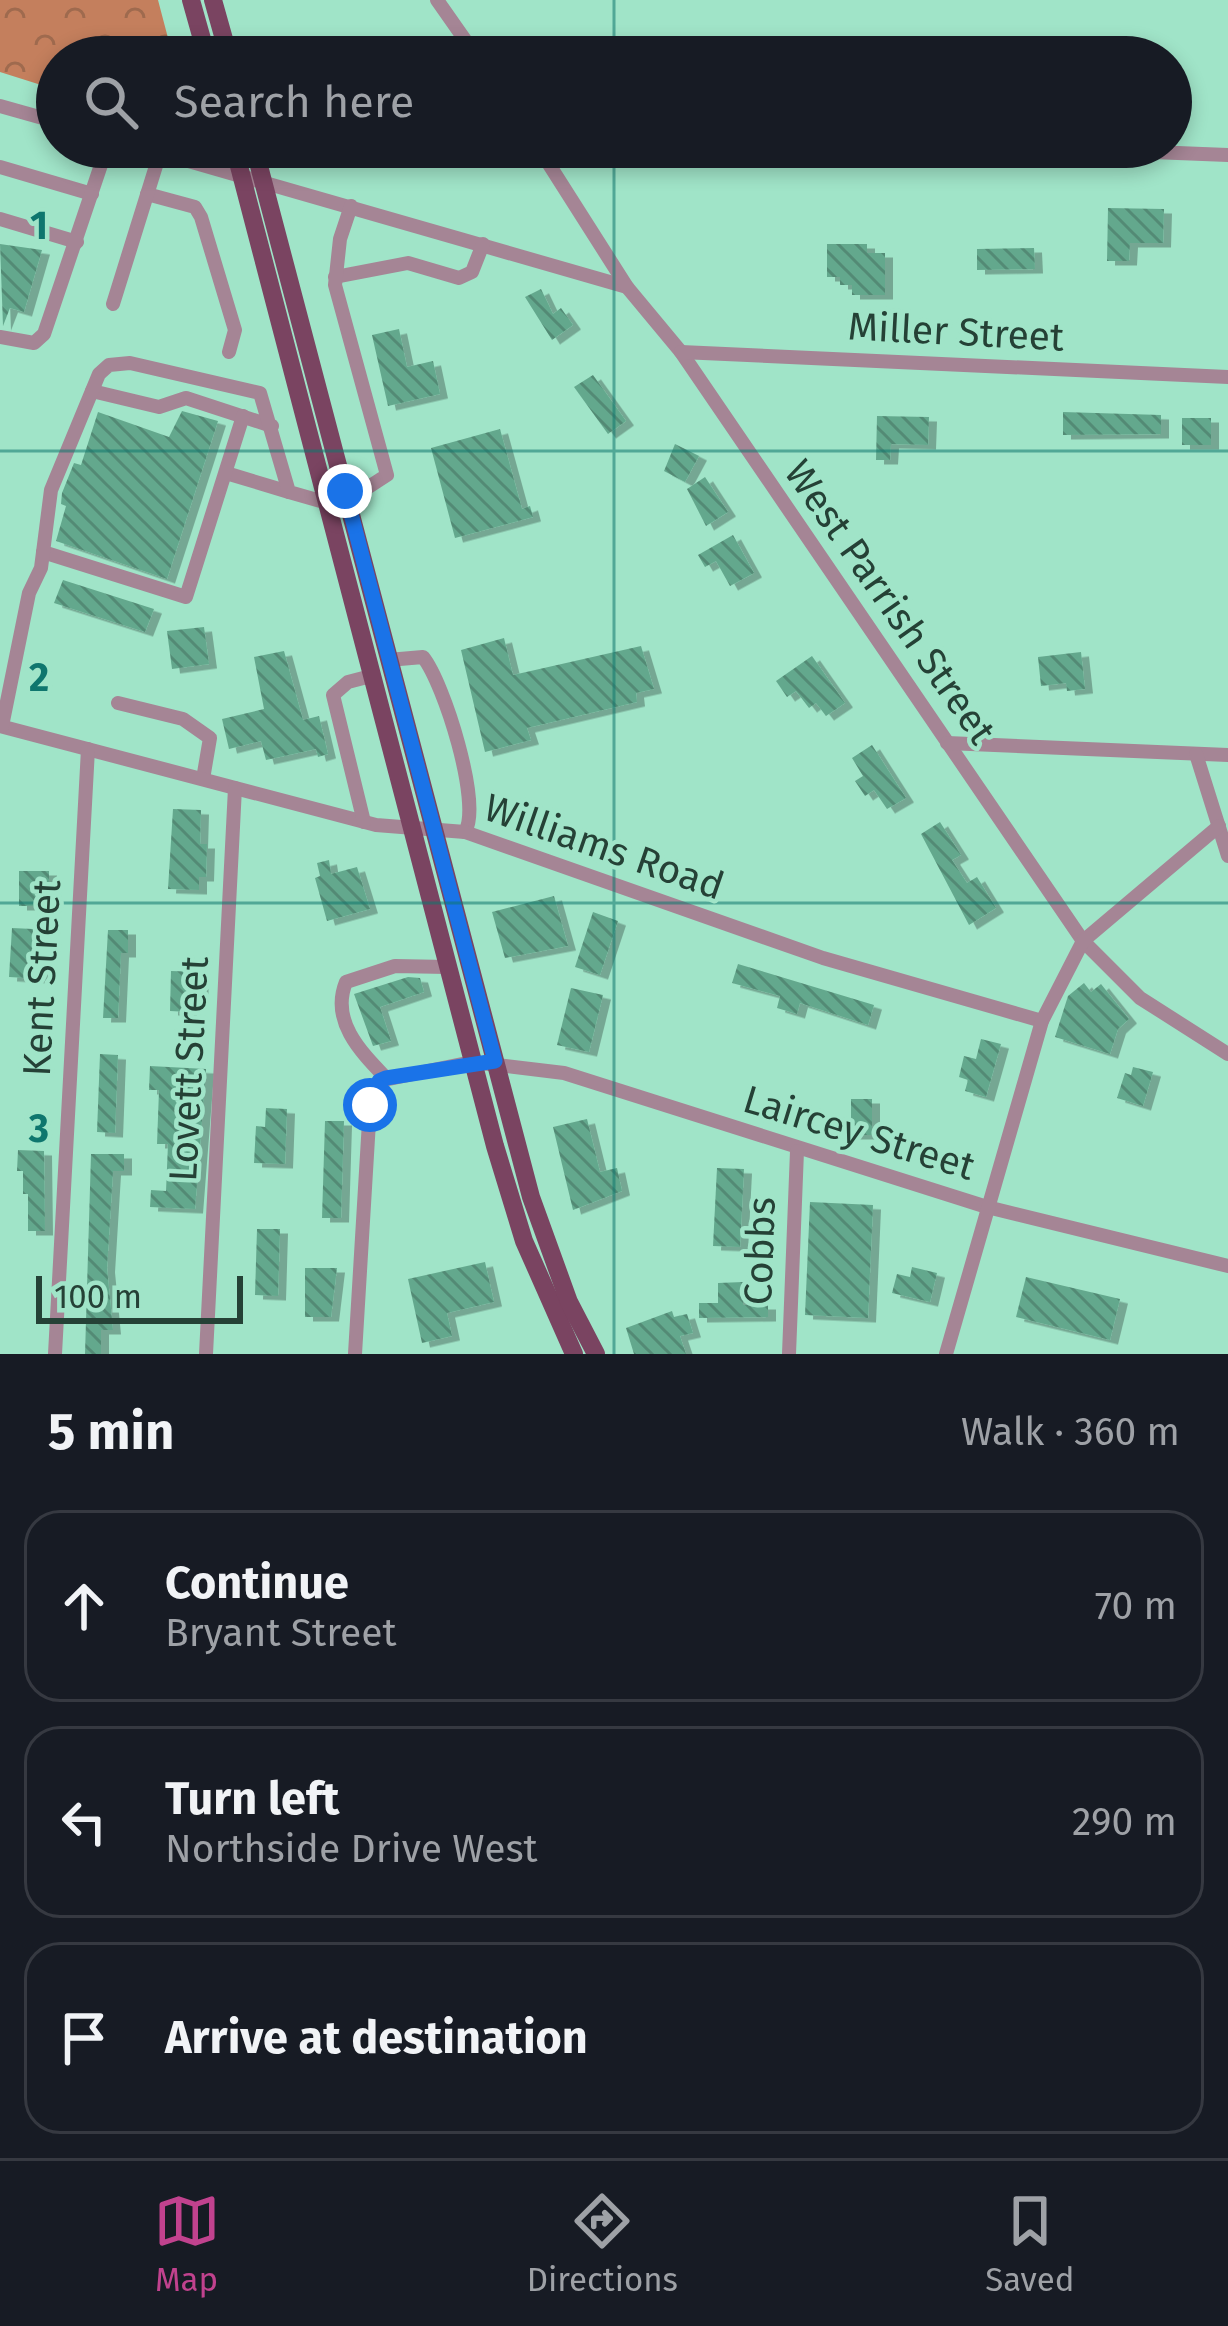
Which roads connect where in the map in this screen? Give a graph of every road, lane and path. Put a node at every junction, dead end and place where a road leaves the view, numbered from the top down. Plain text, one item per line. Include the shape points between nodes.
1 (190, 0) edge
2 (213, 0) edge
3 (437, 0) edge
4 (201, 36) edge
5 (223, 36) edge
6 (462, 36) edge
7 (0, 106) edge
8 (36, 116) edge
9 (1192, 154) edge
10 (1228, 155) edge
11 (0, 167) edge
12 (100, 168) edge
13 (155, 168) edge
14 (212, 168) edge
15 (240, 168) edge
16 (260, 168) edge
17 (552, 168) edge
18 (243, 177) junction
19 (264, 183) junction
20 (92, 194) junction
21 (147, 194) junction
22 (351, 206) junction
23 (0, 219) edge
24 (77, 242) junction
25 (483, 244) junction
26 (335, 277) junction
27 (628, 286) junction
28 (113, 304) dead end
29 (0, 337) edge
30 (230, 352) dead end
31 (681, 352) junction
32 (1228, 377) edge
33 (92, 392) junction
34 (243, 416) junction
35 (272, 426) junction
36 (226, 473) junction
37 (345, 491) junction
38 (289, 492) junction
39 (324, 502) junction
40 (43, 552) junction
41 (388, 660) junction
42 (371, 676) junction
43 (118, 703) dead end
44 (1, 726) edge
45 (947, 743) junction
46 (88, 749) junction
47 (1196, 754) junction
48 (1228, 755) edge
49 (203, 779) junction
50 (235, 788) junction
51 (364, 822) junction
52 (411, 826) junction
53 (1220, 826) junction
54 (434, 828) junction
55 (465, 832) junction
56 (1228, 856) edge
57 (1083, 941) junction
58 (447, 967) junction
59 (1042, 1022) junction
60 (1228, 1054) edge
61 (495, 1061) junction
62 (472, 1062) junction
63 (386, 1078) junction
64 (797, 1151) junction
65 (987, 1208) junction
66 (1228, 1266) edge
67 (55, 1354) edge
68 (206, 1354) edge
69 (355, 1354) edge
70 (574, 1354) edge
71 (596, 1354) edge
72 (789, 1354) edge
73 (946, 1354) edge

1 - 4 main road
2 - 5 main road
3 - 6 street
7 - 8 street
9 - 10 street
11 - 20 street
12 - 20 street
13 - 21 street
14 - 18 street
15 - 18 main road
16 - 19 main road
17 - 27 street, West Parrish Street
18 - 19 street
18 - 39 main road
19 - 22 street
19 - 37 main road
20 - 24 street
21 - 28 street
21 - 30 street via 195,207 201,217 235,330
22 - 25 street
22 - 26 street
23 - 24 street
24 - 29 street via 44,334 34,343
25 - 26 street via 472,272 459,278 408,263
25 - 27 street
26 - 37 street via 387,476
27 - 31 street, West Parrish Street
31 - 32 street, Miller Street
31 - 45 street, West Parrish Street
33 - 34 street via 159,407 186,398
33 - 35 street via 109,365 130,363 251,388
33 - 40 street via 51,490
34 - 35 street
34 - 36 street
35 - 38 street
36 - 38 street
36 - 40 street via 186,597
37 - 41 main road
38 - 39 street
39 - 42 main road
40 - 44 street
41 - 54 main road
41 - 55 street via 423,657 442,691 472,809
42 - 51 street via 333,695
42 - 52 main road
43 - 49 street via 183,719 210,738
44 - 46 street, Williams Road
45 - 47 street
45 - 57 street, West Parrish Street
46 - 49 street, Williams Road
46 - 67 street, Kent Street
47 - 48 street
47 - 53 street
49 - 50 street, Williams Road
50 - 51 street, Williams Road
50 - 68 street, Lovett Street
51 - 52 street, Williams Road
52 - 54 street, Williams Road
52 - 58 main road
53 - 56 street
53 - 57 street
54 - 55 street, Williams Road
54 - 61 main road
55 - 59 street, Williams Road via 823,958
57 - 59 street
57 - 60 street, West Parrish Street via 1140,998
58 - 62 main road
58 - 63 street via 403,964 346,982 346,1028
59 - 65 street
61 - 62 street, Laircey Street
61 - 64 street, Laircey Street via 564,1073
61 - 71 main road via 531,1197
62 - 63 street
62 - 70 main road via 524,1241
63 - 69 street via 370,1105
64 - 65 street, Laircey Street
64 - 72 street, Cobbs
65 - 66 street, Laircey Street
65 - 73 street

